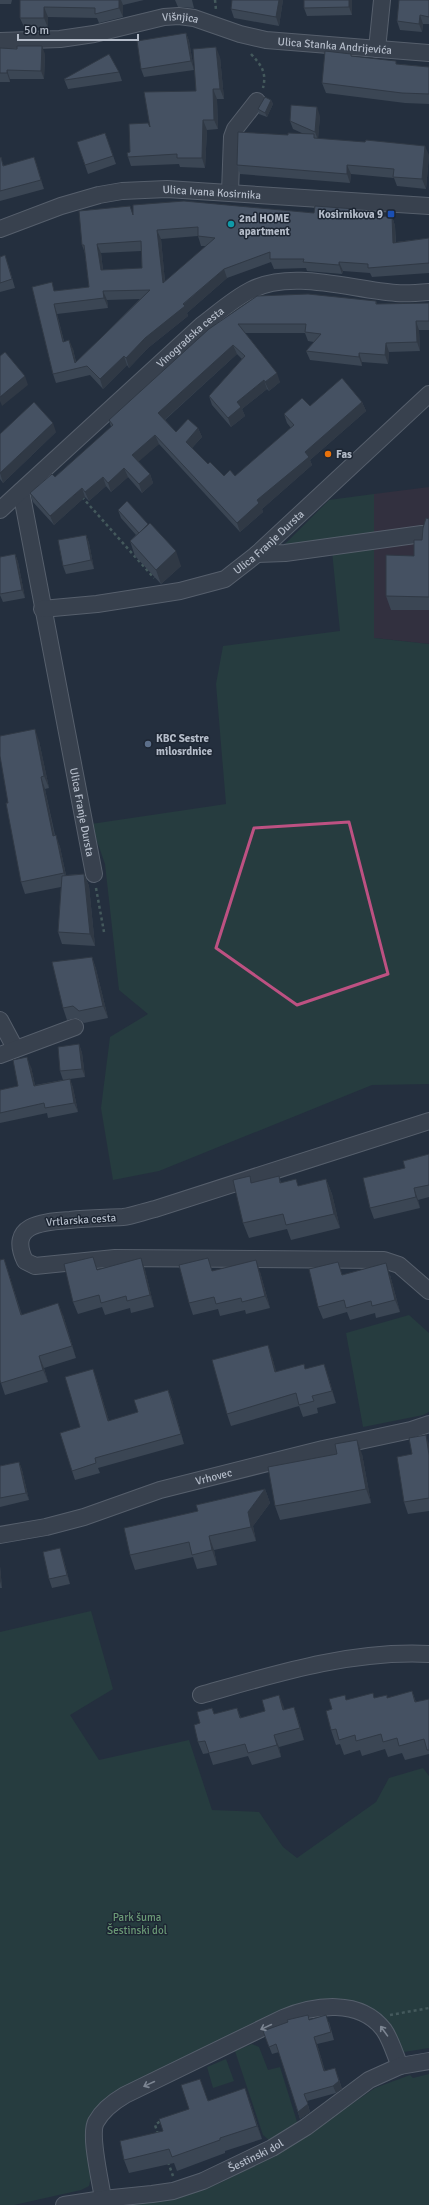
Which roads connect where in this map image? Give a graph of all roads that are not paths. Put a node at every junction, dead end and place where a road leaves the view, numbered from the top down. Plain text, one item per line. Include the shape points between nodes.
1 (382, 0) edge
2 (240, 34) joint
3 (0, 41) edge
4 (377, 49) junction
5 (429, 53) edge
6 (257, 101) road end
7 (230, 192) junction
8 (429, 206) edge
9 (0, 229) edge
10 (429, 292) edge
11 (429, 394) edge
12 (21, 491) junction
13 (0, 510) edge
14 (422, 534) edge
15 (257, 554) junction
16 (42, 609) junction
17 (94, 874) road end
18 (0, 1020) edge
19 (75, 1027) dead end
20 (15, 1048) junction
21 (0, 1055) edge
22 (429, 1121) edge
23 (429, 1292) edge
24 (429, 1424) edge
25 (0, 1535) edge
26 (429, 1654) edge
27 (201, 1695) dead end
28 (429, 2061) edge
29 (400, 2066) junction
30 (103, 2199) junction
31 (64, 2205) edge

1 - 4 street
2 - 3 street, Višnjica via 194,18 179,16 60,39
2 - 4 street, Ulica Stanka Andrijevića via 266,40
4 - 5 street, Ulica Stanka Andrijevića
6 - 7 street via 232,136
7 - 8 street, Ulica Ivana Kosirnika
7 - 9 street, Ulica Ivana Kosirnika via 167,189 122,191 83,199
10 - 12 street, Vinogradska cesta via 396,293 310,282 285,282 252,289 202,325
11 - 15 street, Ulica Franje Dursta
12 - 13 street, Vinogradska cesta
12 - 16 street, Ulica Franje Dursta
14 - 15 street via 285,553
15 - 16 street, Ulica Franje Dursta via 225,579 167,593 97,604
16 - 17 street, Ulica Franje Dursta
18 - 20 street
19 - 20 street
20 - 21 street
22 - 23 street, Vrtlarska cesta via 155,1209 124,1217 42,1222 26,1230 21,1237 20,1245 25,1261 35,1266 115,1258 384,1260 399,1265
24 - 25 street, Vrhovec via 167,1488 84,1517 46,1527
26 - 27 street via 405,1653 338,1660
28 - 29 street, Šestinski dol
29 - 30 street, Šestinski dol via 369,2080 306,2127 272,2148 220,2174 173,2191
29 -> 30 street via 383,2029 373,2020 355,2011 334,2006 301,2011 120,2098 105,2110 95,2124 95,2152
30 - 31 street, Šestinski dol

